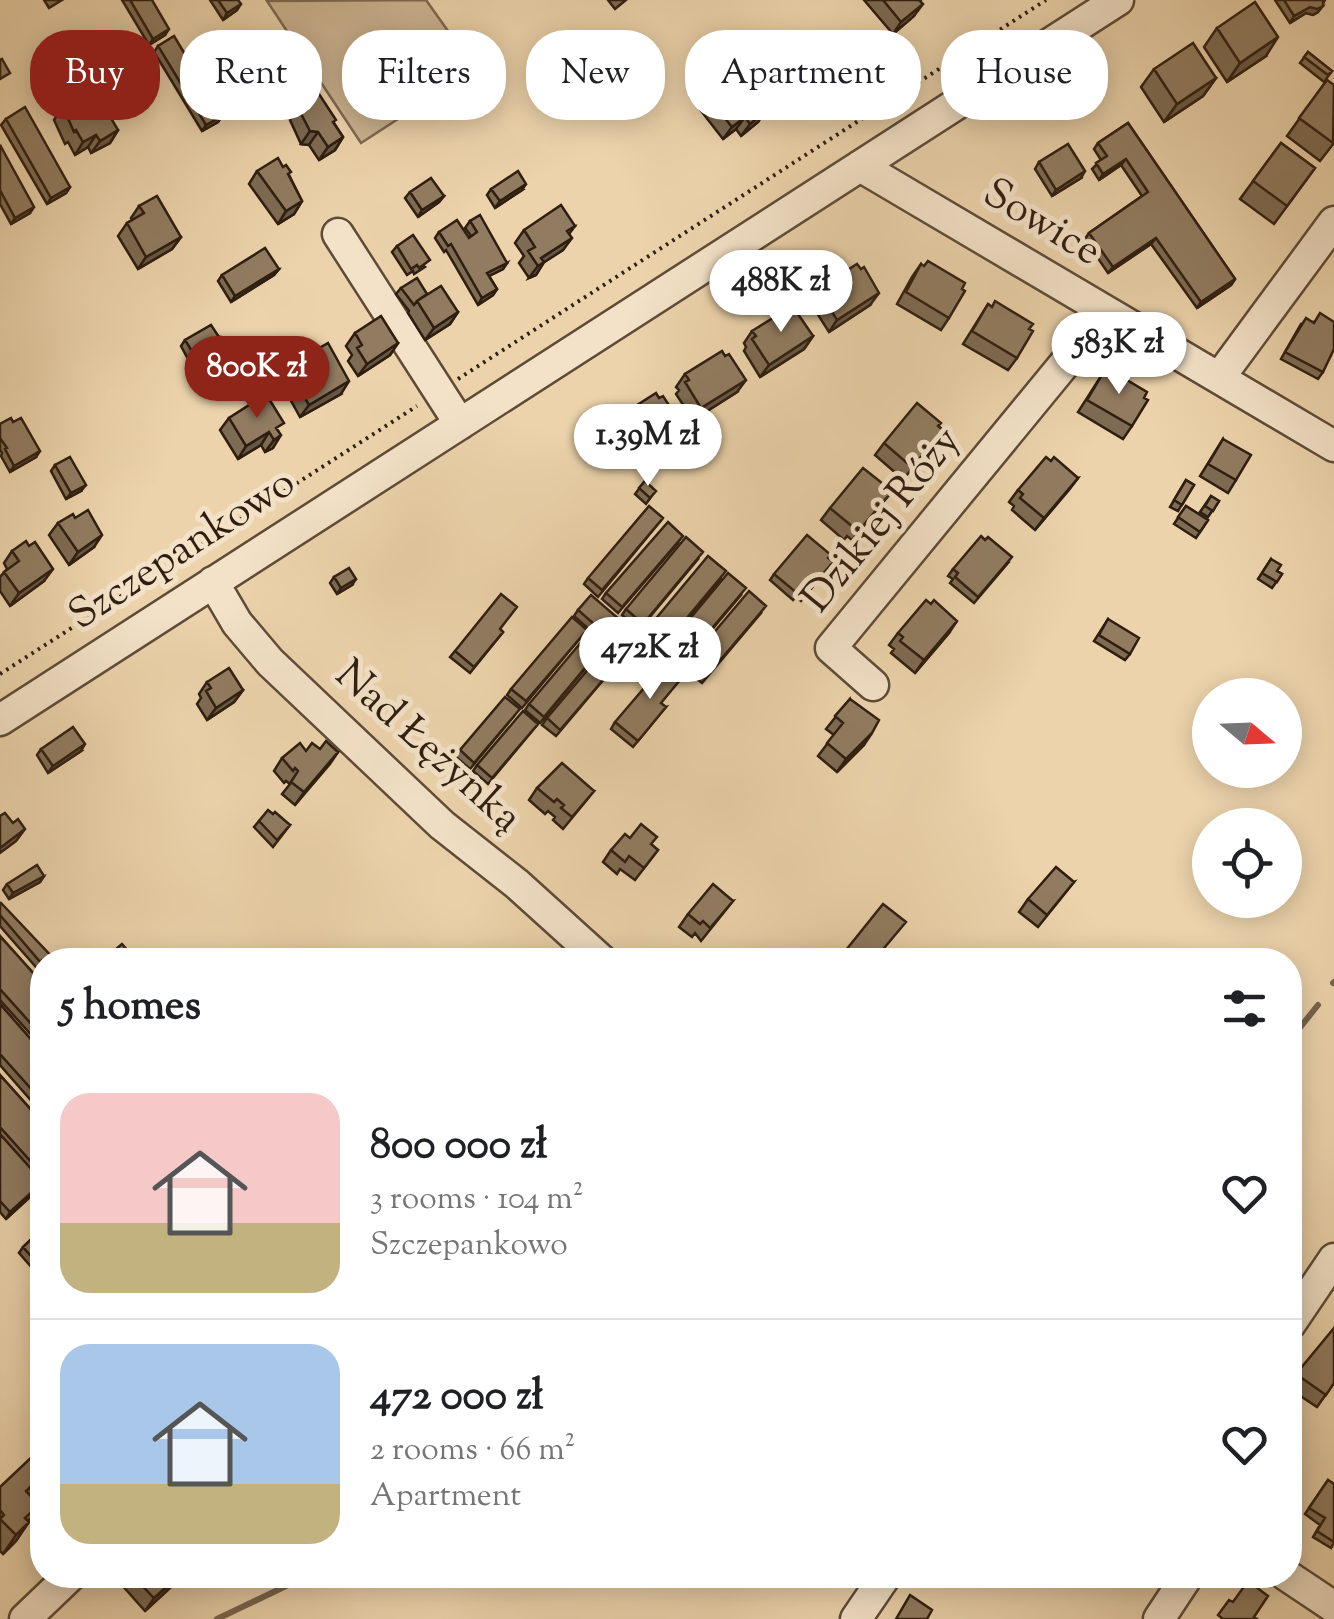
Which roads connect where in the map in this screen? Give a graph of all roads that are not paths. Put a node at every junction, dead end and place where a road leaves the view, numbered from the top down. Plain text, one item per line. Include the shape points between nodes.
1 (1118, 0) edge
2 (860, 166) junction
3 (1334, 222) edge
4 (338, 234) dead end
5 (1107, 312) junction
6 (1218, 378) junction
7 (460, 424) junction
8 (1334, 446) edge
9 (214, 582) junction
10 (873, 684) dead end
11 (0, 720) edge
12 (588, 948) edge
13 (1334, 1259) edge
14 (1302, 1306) edge
15 (1302, 1583) edge
16 (57, 1588) edge
17 (877, 1588) edge
18 (1179, 1588) edge
19 (1331, 1597) edge
20 (24, 1619) edge
21 (856, 1619) edge
22 (1159, 1619) edge

1 - 2 street, Szczepankowo
2 - 5 street, Sowice
2 - 7 street, Szczepankowo
3 - 6 street
4 - 7 street
5 - 6 street, Sowice
5 - 10 street, Dzikiej Róży via 831,648
6 - 8 street, Sowice
7 - 9 street, Szczepankowo
9 - 11 street, Szczepankowo
9 - 12 street, Nad Łężynką via 270,662 442,825
13 - 14 street
15 - 19 street
16 - 20 street
17 - 21 street
18 - 22 street

